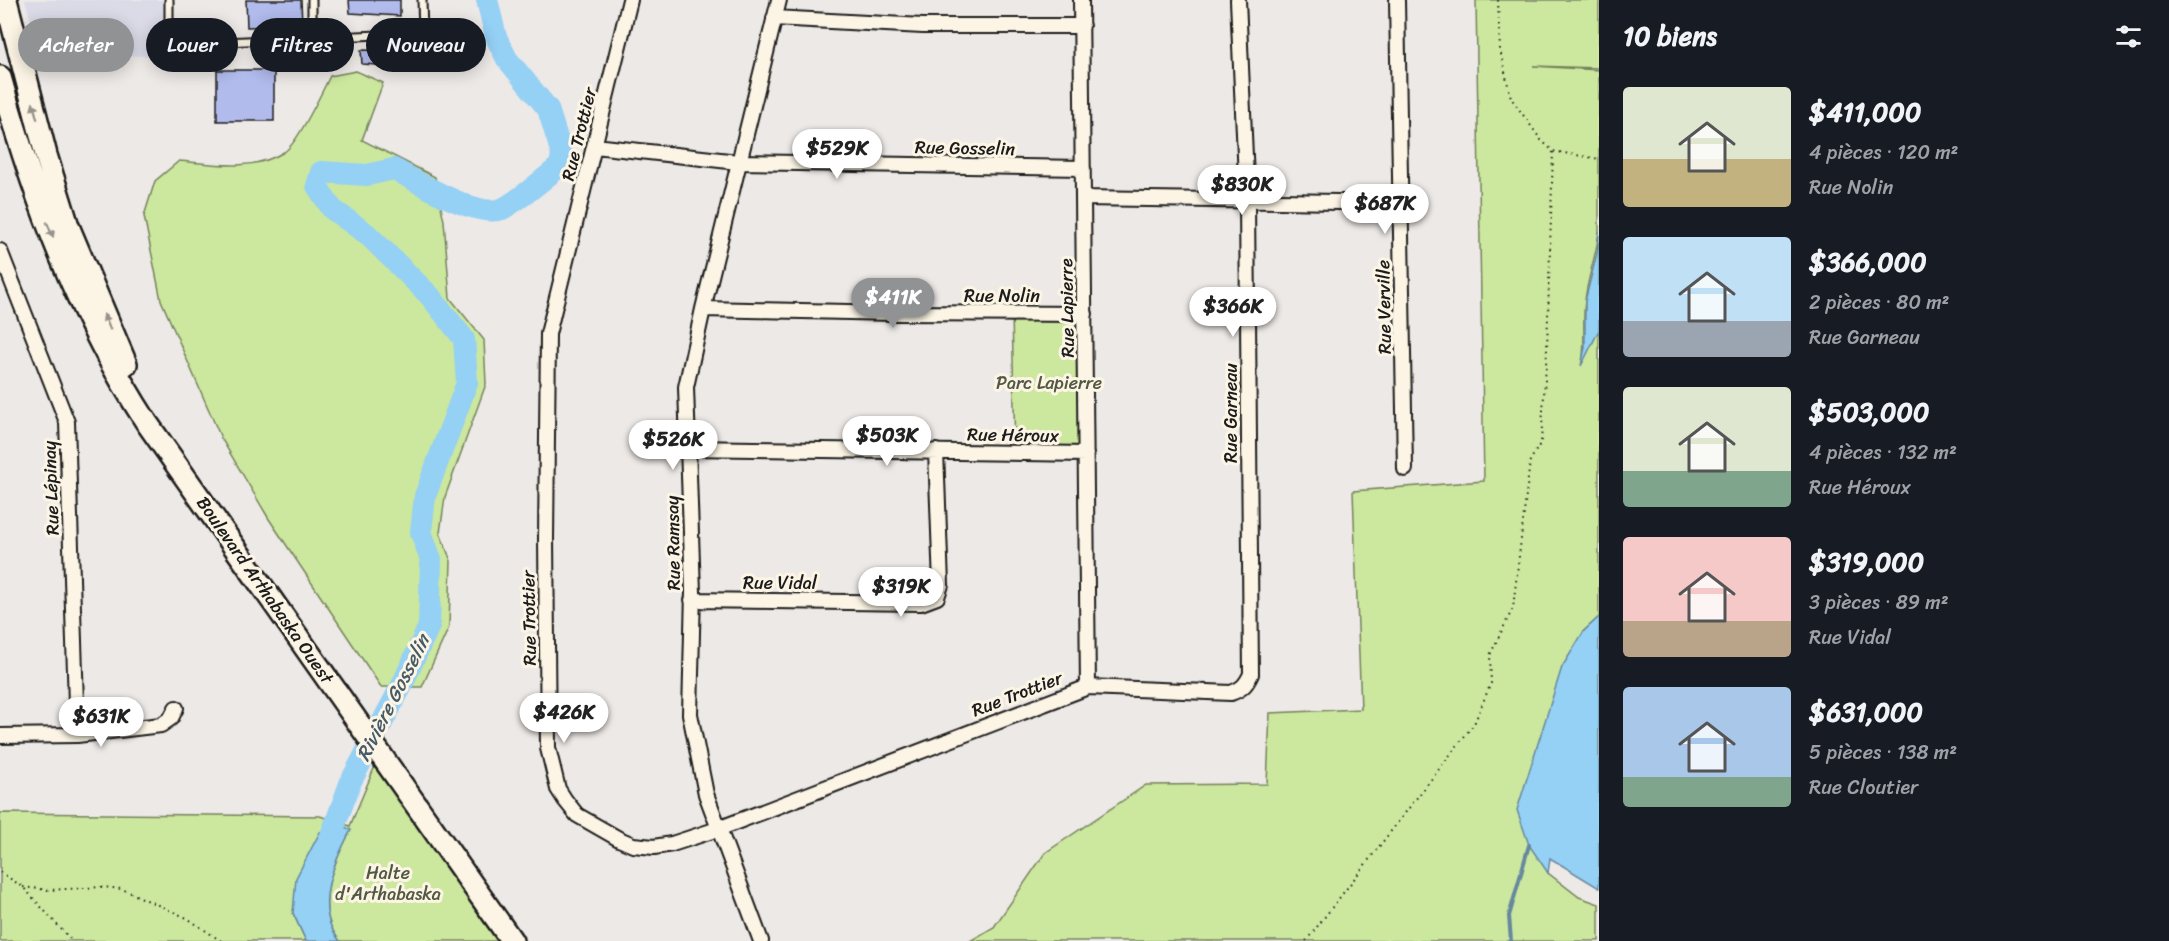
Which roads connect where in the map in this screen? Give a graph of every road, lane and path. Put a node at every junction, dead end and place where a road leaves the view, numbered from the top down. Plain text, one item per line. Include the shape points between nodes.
1 (6, 0) edge
2 (169, 0) edge
3 (312, 0) edge
4 (422, 0) edge
5 (630, 0) edge
6 (779, 0) edge
7 (1081, 0) edge
8 (1238, 0) edge
9 (1397, 0) edge
10 (1498, 0) edge
11 (312, 18) edge
12 (423, 18) edge
13 (774, 18) junction
14 (1082, 26) junction
15 (250, 41) edge
16 (0, 77) edge
17 (595, 146) junction
18 (1553, 151) junction
19 (1598, 159) edge
20 (738, 162) junction
21 (1083, 168) junction
22 (1083, 198) junction
23 (1247, 201) junction
24 (1401, 203) junction
25 (0, 251) edge
26 (703, 309) junction
27 (1085, 314) junction
28 (688, 448) junction
29 (936, 452) junction
30 (1086, 454) junction
31 (181, 468) junction
32 (1405, 469) dead end
33 (692, 600) junction
34 (1247, 682) joint
35 (1088, 687) junction
36 (176, 708) dead end
37 (77, 735) junction
38 (0, 736) edge
39 (718, 829) junction
40 (0, 872) edge
41 (23, 887) junction
42 (72, 941) edge
43 (221, 941) edge
44 (512, 941) edge
45 (761, 941) edge
46 (1306, 941) edge

31 -> 1 main road, Boulevard Arthabaska Ouest via 123,360 68,226
2 - 15 lane via 169,35 178,44
3 - 11 lane
4 - 12 lane
5 - 17 street, Rue Trottier
6 - 13 street, Rue Ramsay
7 - 14 street, Rue Lapierre
8 - 23 street, Rue Garneau
9 - 24 street, Rue Verville
10 - 18 path via 1500,50 1511,98
13 - 14 street via 923,26
13 - 20 street, Rue Ramsay
14 - 21 street, Rue Lapierre
16 -> 31 main road, Boulevard Arthabaska Ouest via 36,197 72,287 119,378
17 - 20 street, Rue Gosselin
17 - 39 street, Rue Trottier via 548,334 548,748 558,789 565,800 577,815 619,839 654,847
18 - 19 path
18 - 46 path via 1541,442 1530,461 1513,608 1490,655 1491,683 1474,724
20 - 21 street, Rue Gosselin
20 - 26 street, Rue Ramsay
21 - 22 street, Rue Lapierre
22 - 23 street
22 - 27 street, Rue Lapierre
23 - 24 street
23 - 34 street, Rue Garneau via 1251,674
24 - 32 street, Rue Verville
25 - 37 street, Rue Lépinay via 68,422
26 - 27 street, Rue Nolin
26 - 28 street, Rue Ramsay via 686,387
27 - 30 street, Rue Lapierre
28 - 29 street, Rue Héroux
28 - 33 street, Rue Ramsay
29 - 30 street, Rue Héroux
29 - 33 street, Rue Vidal via 941,585 937,597 921,603
30 - 35 street, Rue Lapierre
31 - 44 main road, Boulevard Arthabaska Ouest
33 - 39 street, Rue Ramsay via 690,714 700,768
34 - 35 street, Rue Trottier via 1232,693
35 - 39 street, Rue Trottier
36 - 37 street via 161,725
37 - 38 street
39 - 45 street, Rue Ramsay
40 - 41 path
41 - 42 path
41 - 43 path via 122,889 187,918

